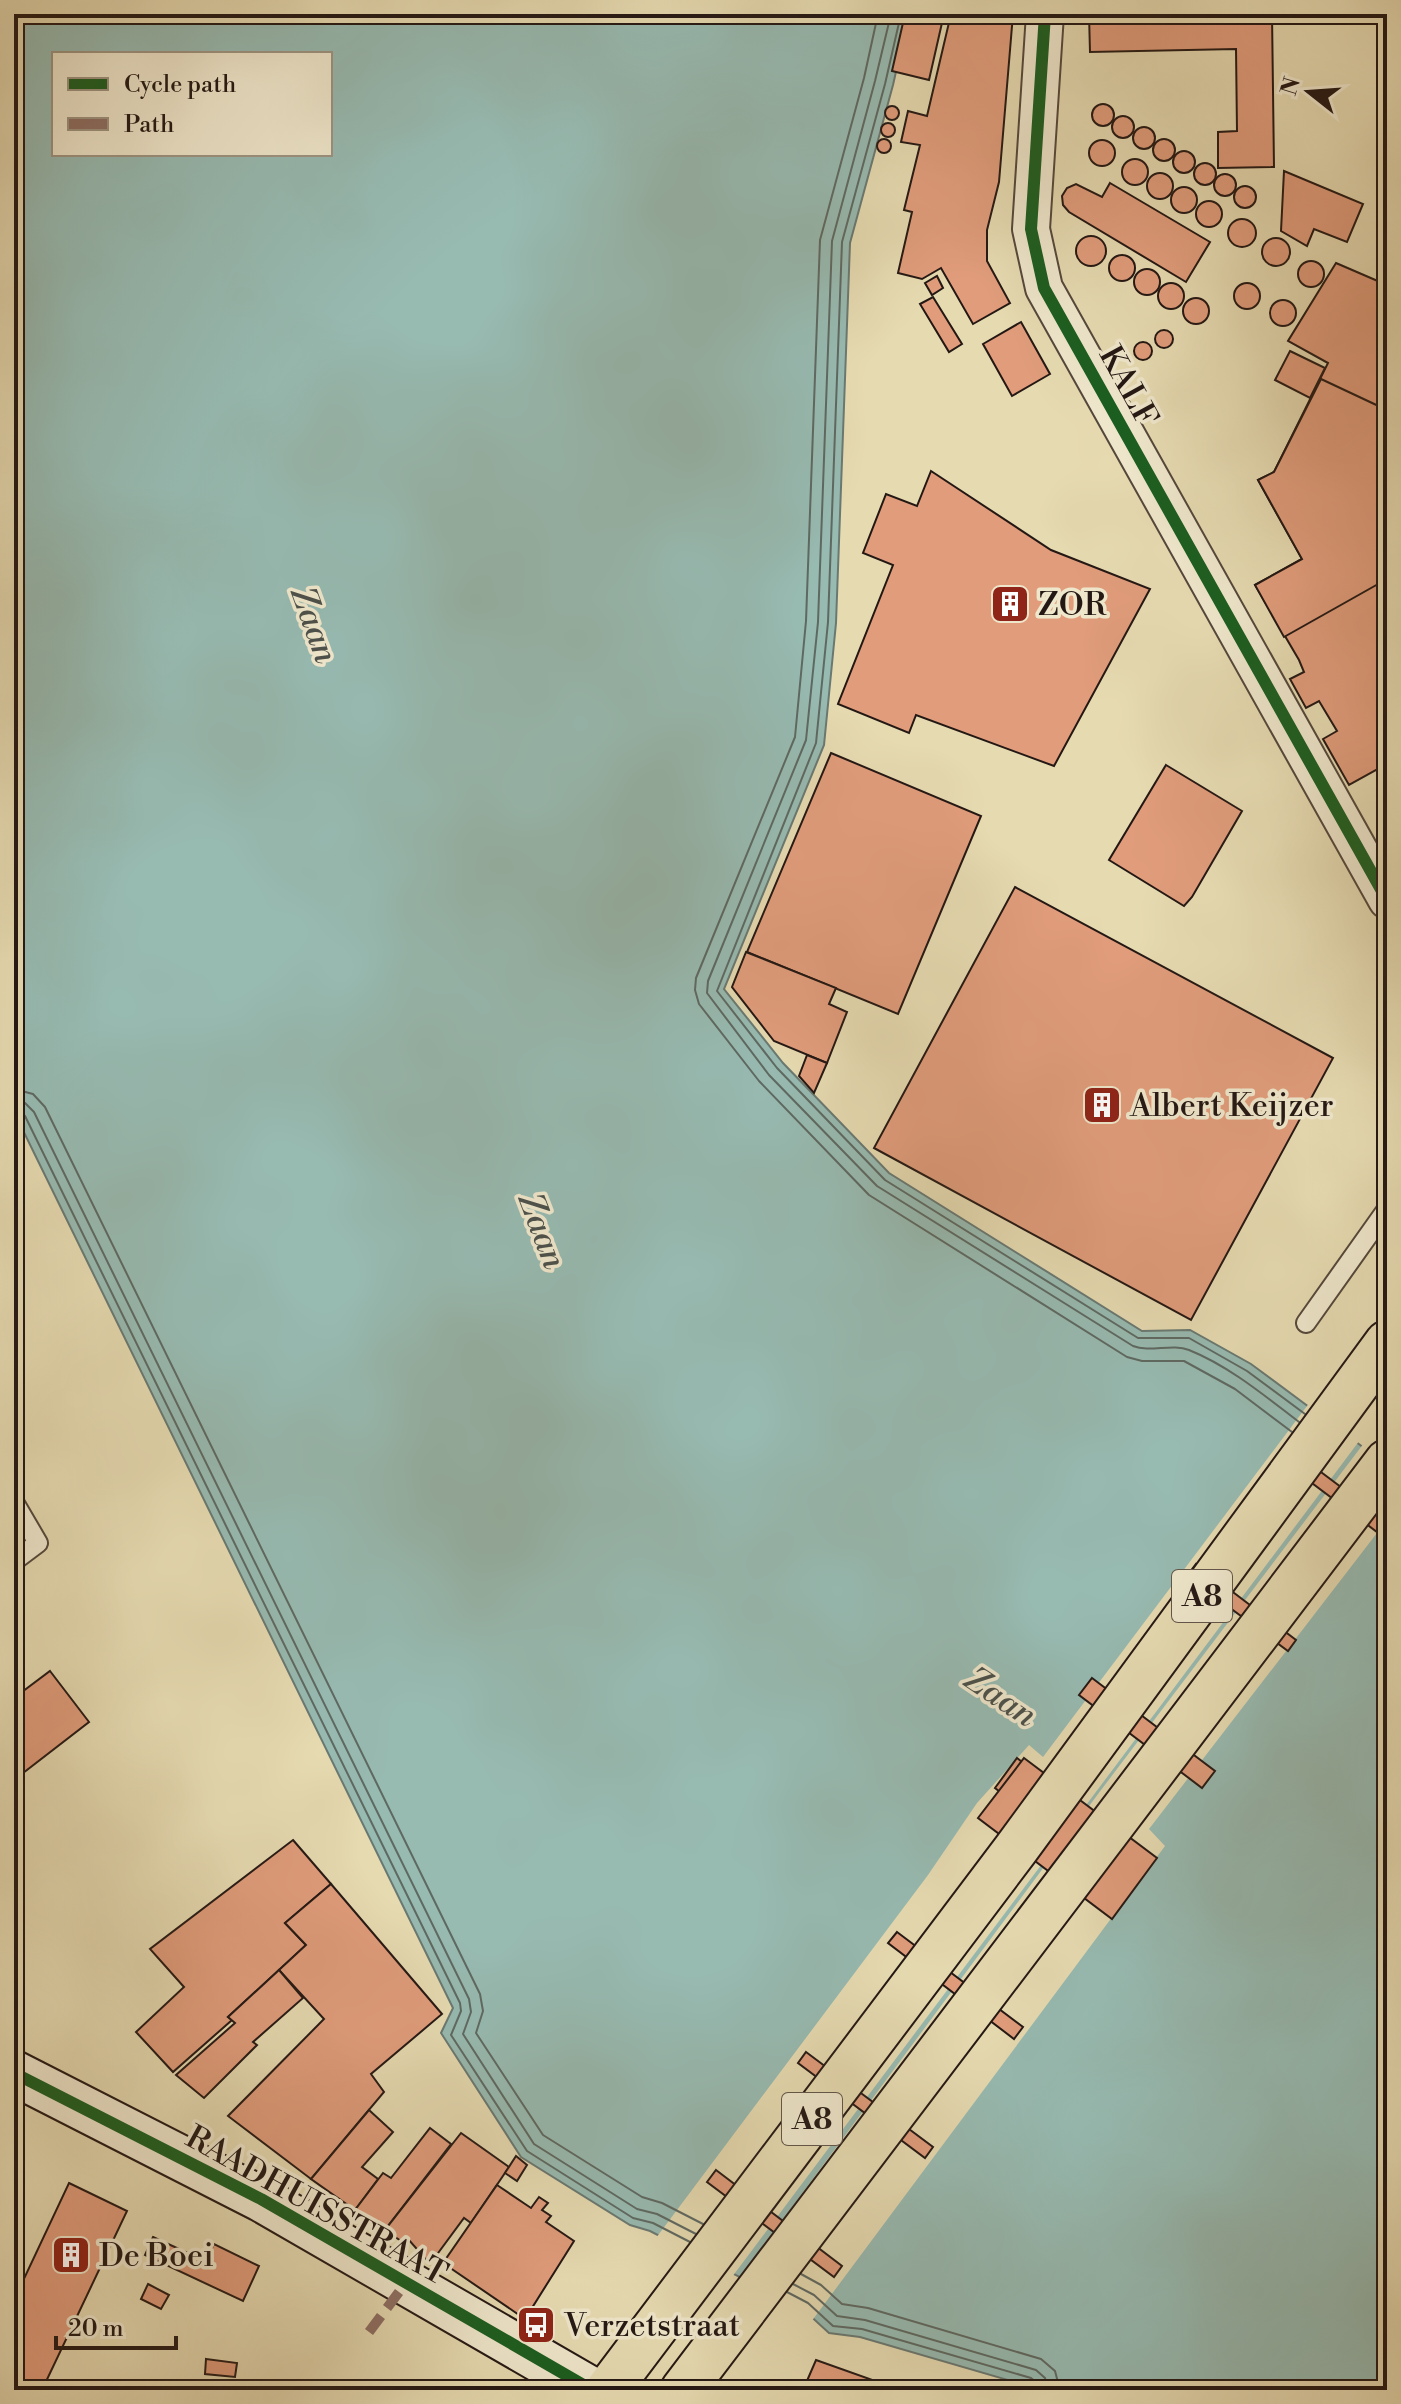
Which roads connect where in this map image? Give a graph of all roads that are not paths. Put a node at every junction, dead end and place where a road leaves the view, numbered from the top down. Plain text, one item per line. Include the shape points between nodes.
1 (1045, 14) edge
2 (1387, 900) edge
3 (1387, 1209) edge
4 (1306, 1323) dead end
5 (1387, 1343) edge
6 (1387, 1462) edge
7 (14, 1502) edge
8 (14, 1561) edge
9 (14, 2073) edge
10 (592, 2390) edge
11 (608, 2390) edge
12 (683, 2390) edge

1 - 2 street, KALF via 1031,229 1044,288
3 - 4 lane
5 - 11 highway, A8
6 - 12 highway, A8
7 - 8 lane via 38,1543
9 - 10 street, RAADHUISSTRAAT via 261,2199

